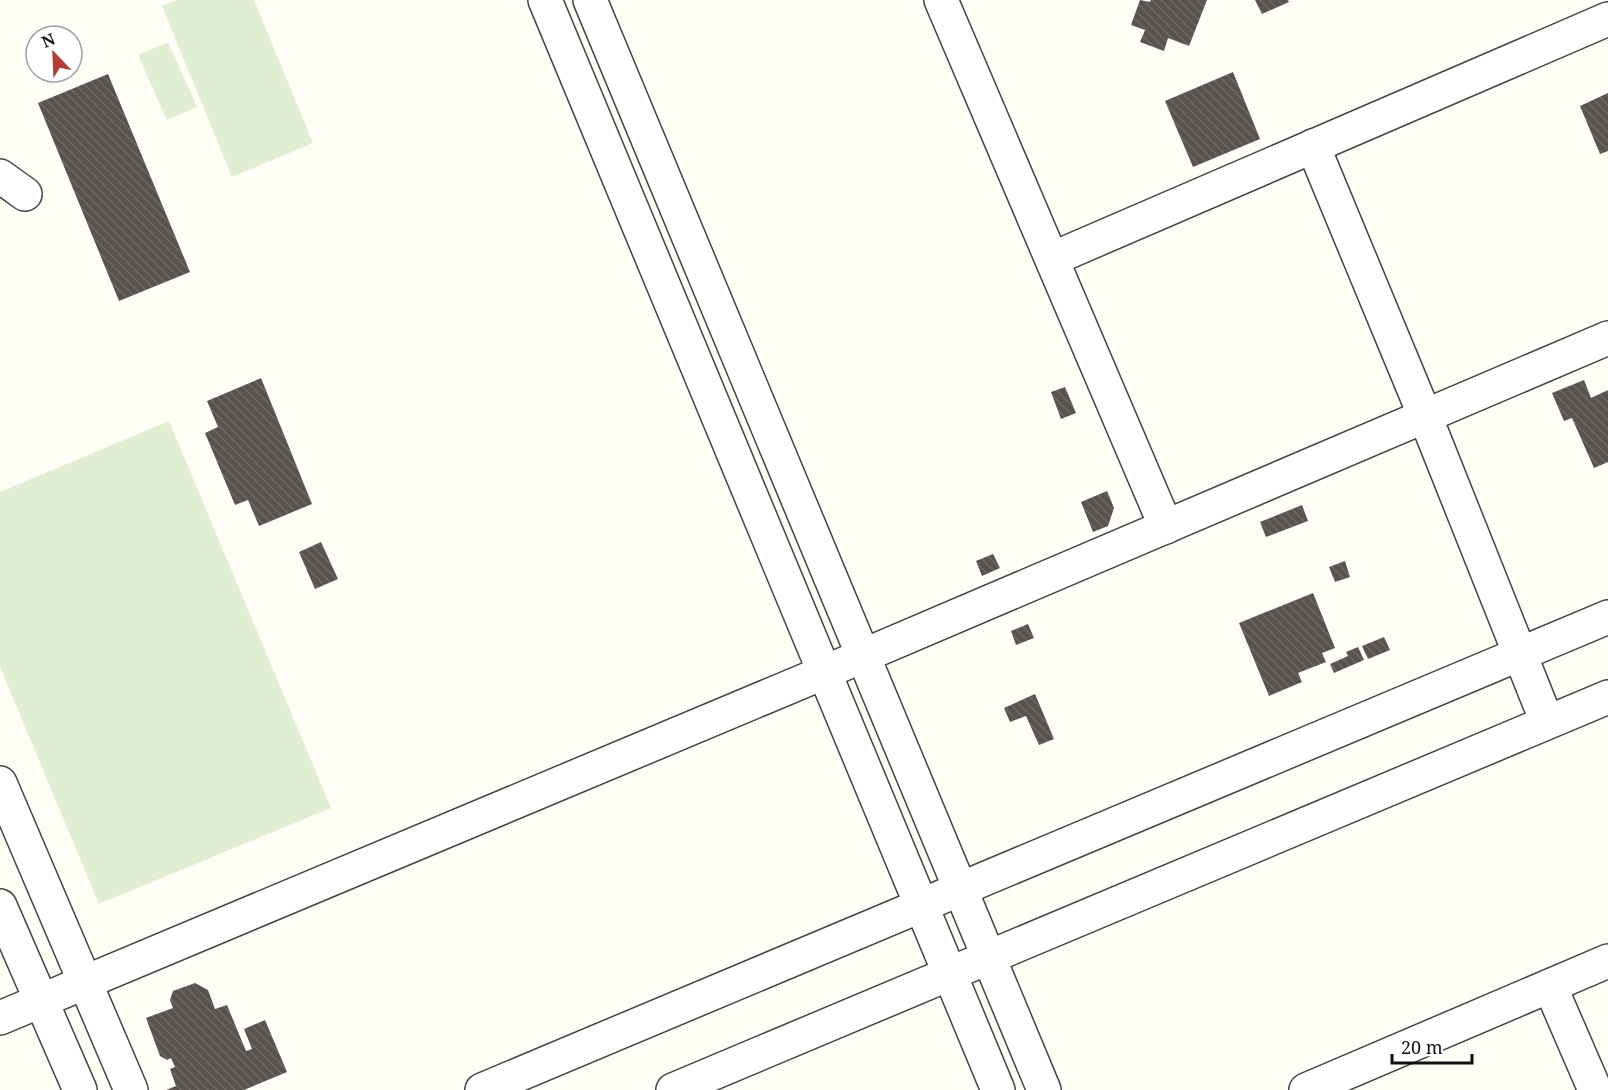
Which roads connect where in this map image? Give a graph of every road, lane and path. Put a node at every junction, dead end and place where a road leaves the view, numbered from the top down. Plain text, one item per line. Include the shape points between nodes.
1 (545, 0) edge
2 (590, 0) edge
3 (941, 0) edge
4 (1608, 19) edge
5 (1313, 146) junction
6 (1052, 259) junction
7 (1608, 338) edge
8 (1425, 416) junction
9 (1166, 526) junction
10 (1608, 617) edge
11 (1518, 653) junction
12 (863, 656) junction
13 (825, 672) junction
14 (1608, 697) edge
15 (1547, 722) junction
16 (0, 783) edge
17 (960, 889) junction
18 (0, 906) edge
19 (922, 906) junction
20 (988, 957) junction
21 (1608, 961) edge
22 (950, 974) junction
23 (86, 982) junction
24 (1550, 986) junction
25 (41, 1001) junction
26 (0, 1018) edge
27 (1322, 1087) edge
28 (80, 1090) edge
29 (131, 1090) edge
30 (482, 1090) edge
31 (673, 1090) edge
32 (998, 1090) edge
33 (1044, 1090) edge
34 (1595, 1090) edge

1 - 13 street
2 - 12 street
3 - 6 street
4 - 5 street
5 - 6 street
5 - 8 street
6 - 9 street
7 - 8 street
8 - 9 street
8 - 11 street
9 - 12 street
10 - 11 street
11 - 15 street
11 - 17 street
12 - 13 street
12 - 17 street
13 - 19 street
13 - 23 street
14 - 15 street
15 - 20 street
16 - 23 street
17 - 19 street
17 - 20 street
18 - 25 street
19 - 22 street
19 - 30 street
20 - 22 street
20 - 33 street
21 - 24 street
22 - 31 street
22 - 32 street
23 - 25 street
23 - 29 street
24 - 27 street
24 - 34 street
25 - 26 street
25 - 28 street

